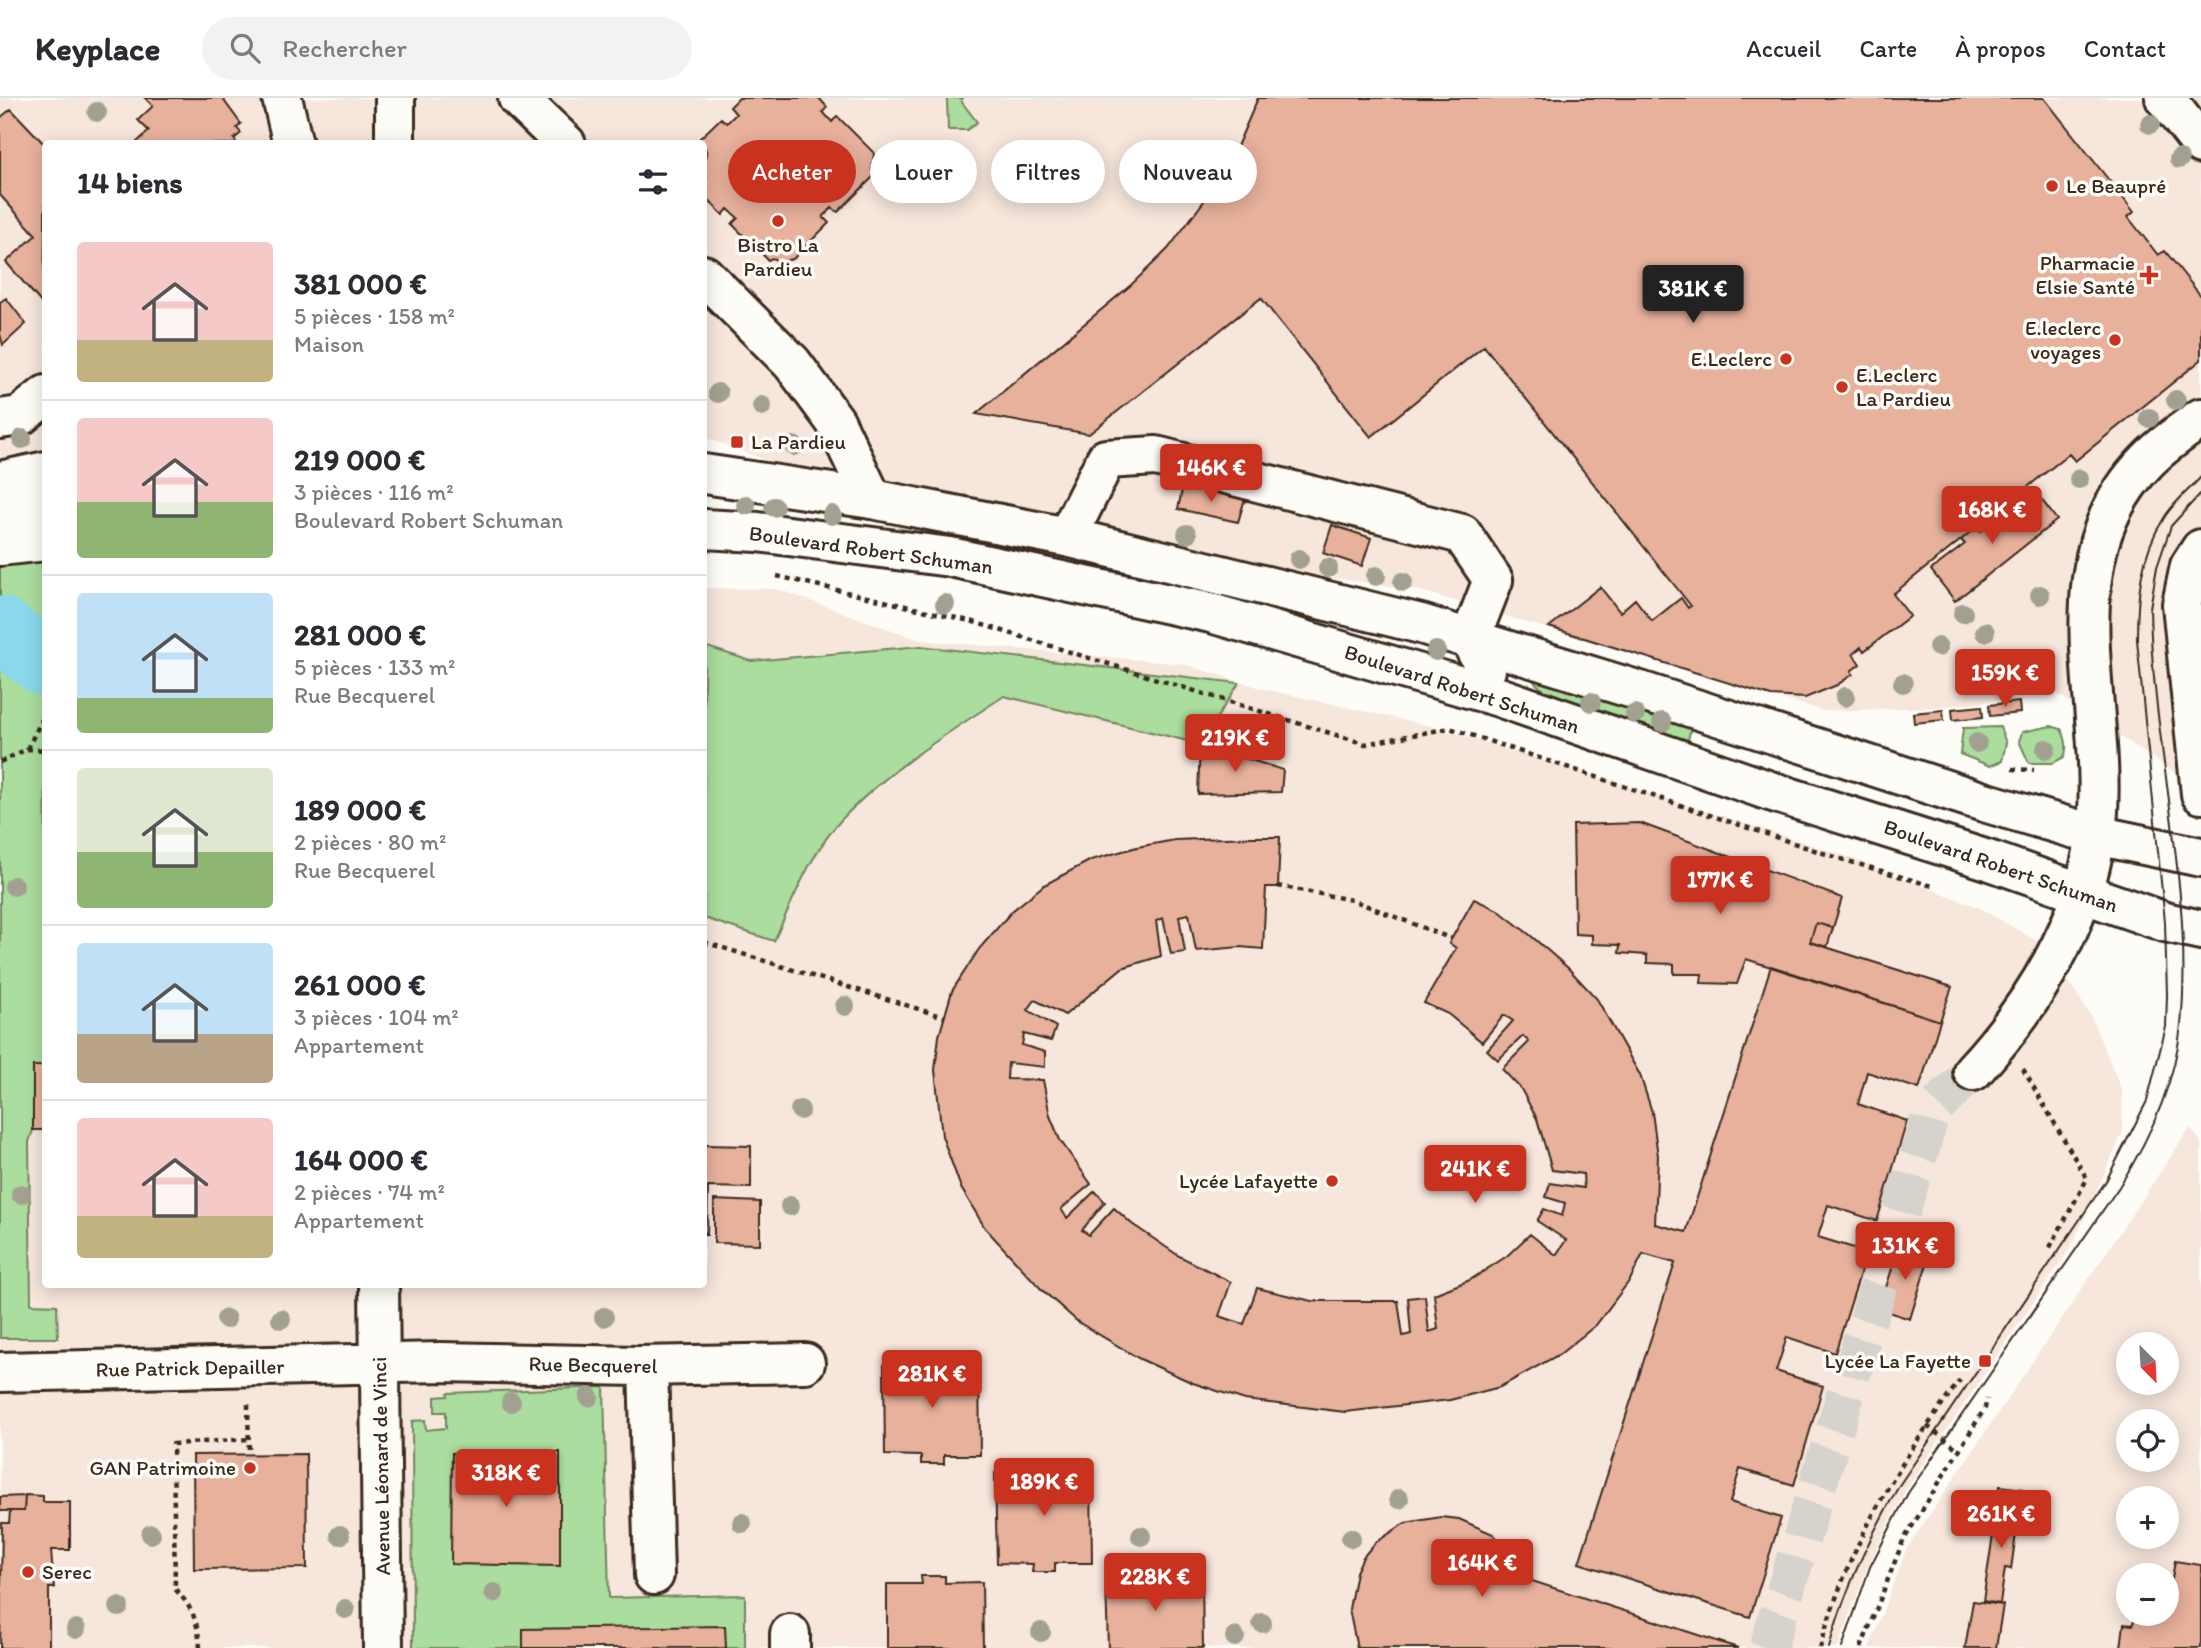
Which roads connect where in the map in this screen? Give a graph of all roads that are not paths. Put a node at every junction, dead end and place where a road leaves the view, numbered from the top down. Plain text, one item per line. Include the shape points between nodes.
1 (282, 98) edge
2 (395, 98) edge
3 (518, 98) edge
4 (2165, 98) edge
5 (292, 140) edge
6 (395, 140) edge
7 (562, 140) edge
8 (2201, 144) edge
9 (707, 278) edge
10 (42, 398) edge
11 (2201, 418) edge
12 (0, 419) edge
13 (42, 472) edge
14 (707, 474) edge
15 (0, 481) edge
16 (872, 499) junction
17 (42, 507) edge
18 (0, 515) edge
19 (707, 529) edge
20 (1067, 537) junction
21 (42, 541) edge
22 (0, 546) edge
23 (2201, 549) edge
24 (1470, 639) junction
25 (1499, 697) junction
26 (2201, 794) edge
27 (2096, 835) junction
28 (2201, 857) edge
29 (2083, 893) junction
30 (2183, 926) edge
31 (1973, 1071) tunnel mouth
32 (379, 1288) edge
33 (806, 1363) dead end
34 (380, 1364) junction
35 (648, 1366) junction
36 (0, 1372) edge
37 (654, 1575) dead end
38 (383, 1648) edge

1 - 5 main road
2 - 6 main road
3 - 7 main road
4 - 8 main road
9 - 16 main road via 792,363 835,421
10 - 12 main road via 20,416
11 - 27 main road via 2147,461 2121,493 2091,569 2088,616 2100,773
13 - 15 main road
14 - 16 main road, Boulevard Robert Schuman
16 - 20 main road, Boulevard Robert Schuman
17 - 18 main road
19 - 25 main road, Boulevard Robert Schuman via 950,557 1211,613
20 - 24 main road, Boulevard Robert Schuman
20 - 24 main road via 1106,459 1156,456 1461,534 1493,580
21 - 22 main road
23 - 26 main road via 2190,566 2182,604
24 - 25 main road
24 - 27 main road, Boulevard Robert Schuman
25 - 29 main road, Boulevard Robert Schuman
27 - 28 main road, Boulevard Robert Schuman
27 - 29 main road
29 - 30 main road, Boulevard Robert Schuman
29 - 31 main road via 2056,955 2007,1033
32 - 34 main road, Avenue Léonard de Vinci
33 - 35 main road, Rue Becquerel
34 - 35 main road, Rue Becquerel
34 - 36 main road, Rue Patrick Depailler
34 - 38 main road, Avenue Léonard de Vinci
35 - 37 main road

